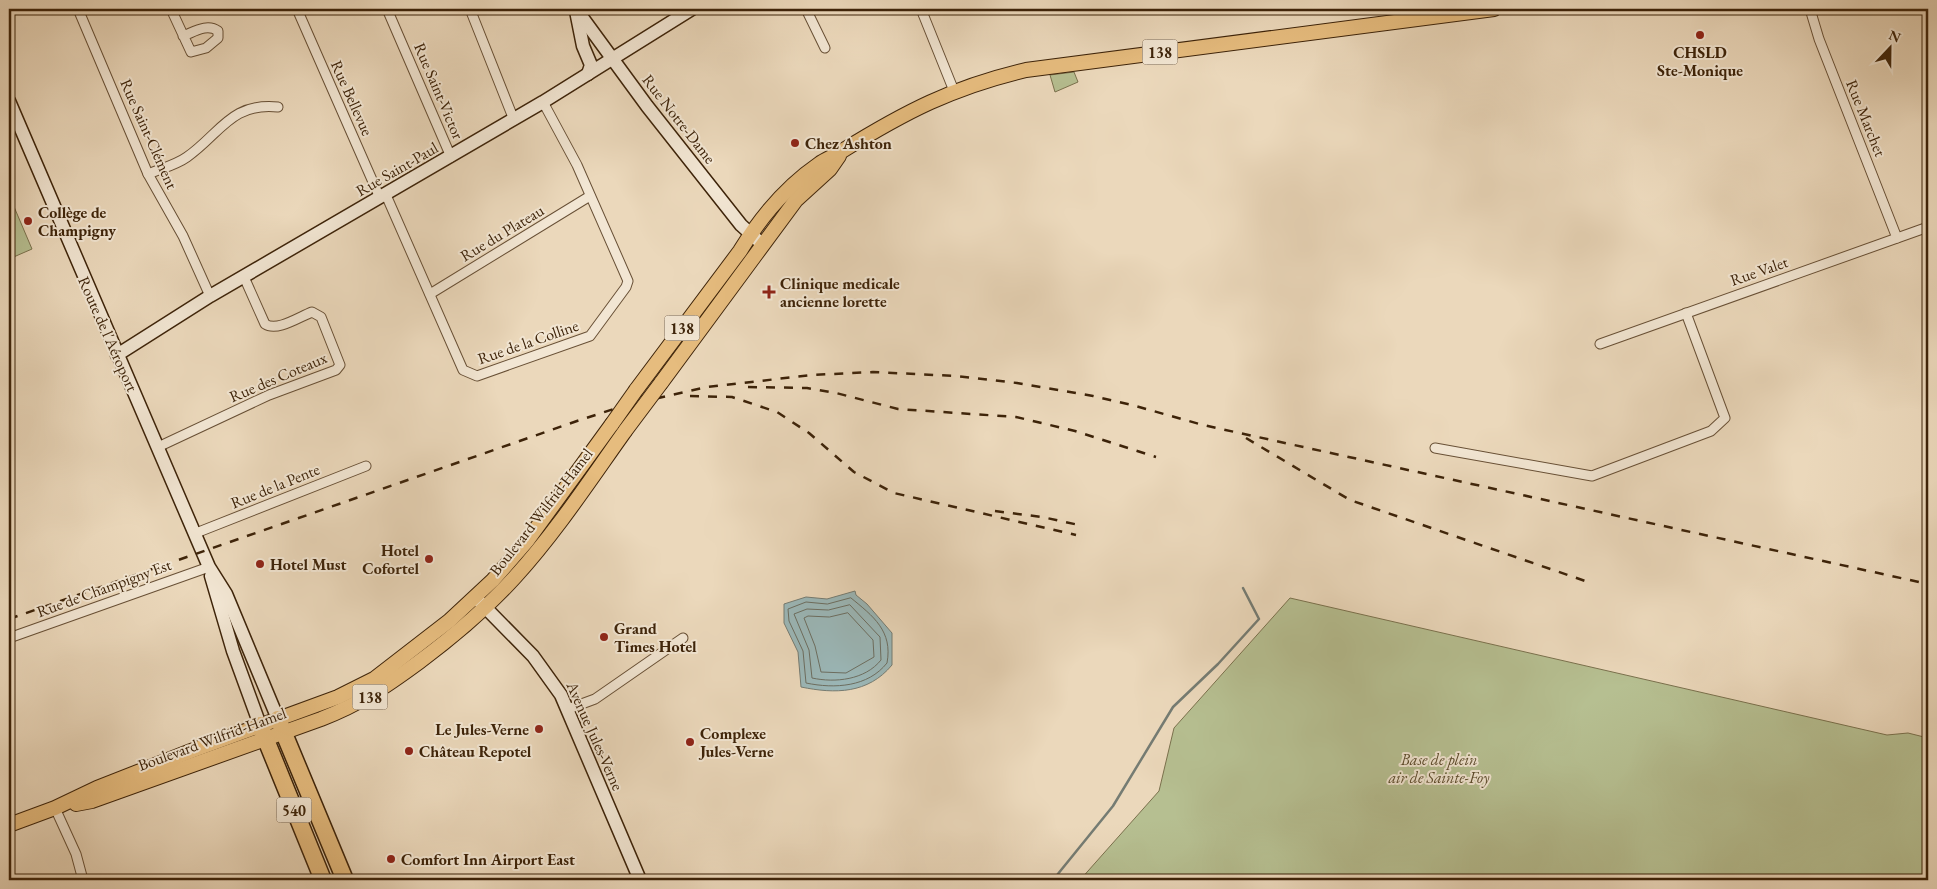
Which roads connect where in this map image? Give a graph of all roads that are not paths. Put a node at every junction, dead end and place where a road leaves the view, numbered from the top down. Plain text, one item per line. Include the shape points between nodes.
1 (78, 9) edge
2 (171, 9) edge
3 (297, 9) edge
4 (388, 9) edge
5 (470, 9) edge
6 (576, 9) edge
7 (692, 9) edge
8 (806, 9) edge
9 (922, 9) edge
10 (1494, 9) edge
11 (1810, 9) edge
12 (1446, 12) edge
13 (183, 36) dead end
14 (824, 48) dead end
15 (613, 58) junction
16 (588, 74) junction
17 (954, 90) junction
18 (9, 101) edge
19 (542, 102) junction
20 (278, 107) dead end
21 (514, 120) junction
22 (842, 151) junction
23 (451, 157) junction
24 (148, 174) junction
25 (383, 196) junction
26 (590, 196) junction
27 (1928, 227) edge
28 (751, 234) junction
29 (1897, 238) junction
30 (762, 244) junction
31 (244, 276) junction
32 (430, 294) junction
33 (210, 296) junction
34 (1686, 312) junction
35 (1600, 344) dead end
36 (117, 355) junction
37 (158, 447) junction
38 (1436, 448) dead end
39 (366, 466) dead end
40 (196, 533) junction
41 (209, 567) junction
42 (480, 603) junction
43 (9, 638) edge
44 (683, 638) dead end
45 (568, 709) junction
46 (281, 726) junction
47 (263, 732) junction
48 (55, 808) junction
49 (9, 825) edge
50 (83, 880) edge
51 (323, 880) edge
52 (345, 880) edge
53 (640, 880) edge

1 - 24 street, Rue Saint-Clément
2 - 13 street
3 - 25 street, Rue Bellevue
4 - 23 street, Rue Saint-Victor
5 - 21 street
6 - 15 street, Rue Notre-Dame
6 - 16 street via 590,65
7 - 15 street, Rue Saint-Paul
8 - 14 street
9 - 17 street
10 - 12 main road, Boulevard Wilfrid-Hamel / 138
11 - 29 street, Rue Marchet via 1819,40
12 - 17 main road, Boulevard Wilfrid-Hamel / 138 via 1026,70
15 - 16 street, Rue Saint-Paul
15 - 28 street, Rue Notre-Dame via 647,106
16 - 19 street, Rue Saint-Paul
17 - 22 main road, Boulevard Wilfrid-Hamel / 138 via 882,126
18 - 36 street, Route de l'Aéroport
19 - 21 street, Rue Saint-Paul
19 - 26 street, Rue de la Colline via 577,165
20 - 24 street via 265,106 237,114 185,159
21 - 23 street, Rue Saint-Paul
22 - 28 main road, Boulevard Wilfrid-Hamel / 138 via 819,164 782,195
22 - 30 main road, Boulevard Wilfrid-Hamel via 830,169 796,200
23 - 25 street, Rue Saint-Paul
24 - 33 street, Rue Saint-Clément via 183,236
25 - 31 street, Rue Saint-Paul
25 - 32 street, Rue de la Colline
26 - 32 street, Rue du Plateau
26 - 32 street, Rue de la Colline via 628,281 590,336 472,376 463,370
27 - 29 street, Rue Valet
28 - 30 street, Rue Notre-Dame
28 - 42 main road, Boulevard Wilfrid-Hamel / 138, bridge
29 - 34 street, Rue Valet
30 - 42 main road, Boulevard Wilfrid-Hamel, bridge via 542,545
31 - 33 street, Rue Saint-Paul
31 - 37 street, Rue des Coteaux via 269,327 312,312 321,317 340,365 336,370 269,395
33 - 36 street, Rue Saint-Paul
34 - 35 street, Rue Valet
34 - 38 street via 1725,418 1711,432 1592,476
36 - 37 street, Route de l'Aéroport
37 - 40 street, Route de l'Aéroport
39 - 40 street, Rue de la Pente
40 - 41 street, Route de l'Aéroport
41 - 43 street, Rue de Champigny Est
41 - 46 street, Route de l'Aéroport via 226,594
41 - 47 street, Route de l'Aéroport via 220,612
42 - 45 street, Avenue Jules-Verne via 539,663
42 - 46 main road, Boulevard Wilfrid-Hamel / 138 via 388,669
42 - 46 main road, Boulevard Wilfrid-Hamel / 138 via 446,642 364,701
44 - 45 street via 595,699
45 - 53 street, Avenue Jules-Verne
46 - 47 main road, Boulevard Wilfrid-Hamel / 138
46 - 52 highway, 540
47 - 48 main road, Boulevard Wilfrid-Hamel via 97,788
47 - 51 highway, 540
48 - 49 main road, Boulevard Wilfrid-Hamel
48 - 50 street via 76,854

